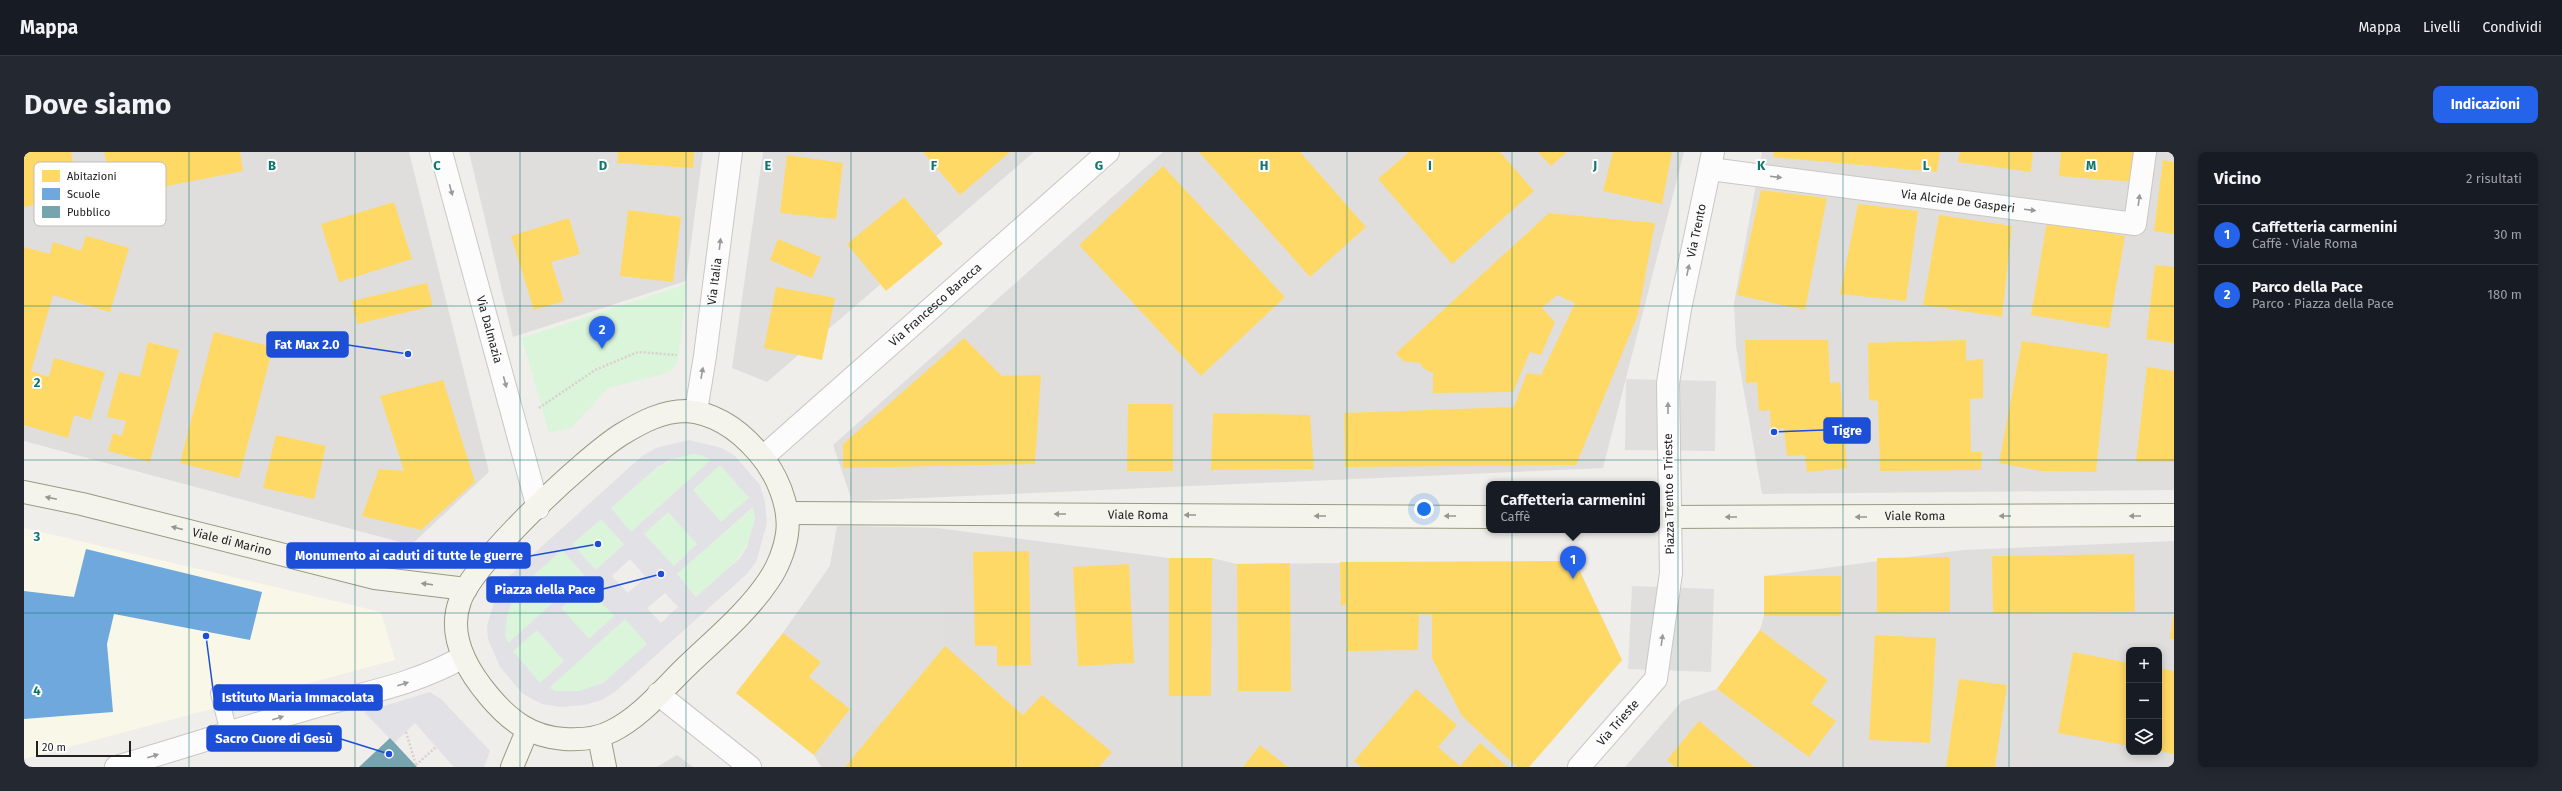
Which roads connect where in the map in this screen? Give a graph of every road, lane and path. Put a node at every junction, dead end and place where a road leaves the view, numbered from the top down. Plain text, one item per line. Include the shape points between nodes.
1 (441, 152) edge
2 (731, 152) edge
3 (1108, 152) edge
4 (2145, 152) edge
5 (1711, 160) edge
6 (1680, 309) joint
7 (705, 356) junction
8 (696, 411) junction
9 (516, 424) junction
10 (763, 457) junction
11 (24, 492) edge
12 (538, 508) junction
13 (788, 513) junction
14 (2174, 515) edge
15 (1486, 517) edge
16 (1663, 517) edge
17 (466, 588) junction
18 (463, 657) junction
19 (1656, 679) joint
20 (220, 693) dead end
21 (658, 694) junction
22 (527, 731) junction
23 (406, 732) dead end
24 (229, 733) junction
25 (599, 737) junction
26 (436, 747) dead end
27 (416, 765) junction
28 (116, 767) edge
29 (421, 767) edge
30 (512, 767) edge
31 (605, 767) edge
32 (750, 767) edge
33 (1579, 767) edge

1 -> 9 street, Via Dalmazia
7 -> 2 street, Via Italia
3 - 10 street, Via Francesco Baracca
5 -> 4 street, Via Alcide De Gasperi via 2135,224
6 -> 5 street, Via Trento
16 -> 6 street, Piazza Trento e Trieste via 1668,383
8 -> 7 street, Via Italia
7 - 9 path via 638,352 595,370
8 - 10 street via 725,423
8 - 12 street via 676,411 659,415 619,436 590,459
9 - 12 street, Via Dalmazia
10 - 13 street via 772,471
17 -> 11 street, Viale di Marino via 375,578 82,504
12 - 17 street via 486,561
15 -> 13 street, Viale Roma
13 - 21 street via 786,542 771,578 748,606
14 -> 16 street, Viale Roma
19 -> 16 street, Piazza Trento e Trieste via 1671,574
17 - 18 street via 455,624
18 - 22 street via 475,679 491,699 510,719
24 -> 18 street via 425,676
19 - 33 street, Via Trieste
20 - 24 lane
21 - 25 street via 625,723
21 - 32 street
22 - 25 street via 560,739
22 - 30 street
23 - 27 path
28 -> 24 street
25 - 31 street
26 - 27 path
27 - 29 path

